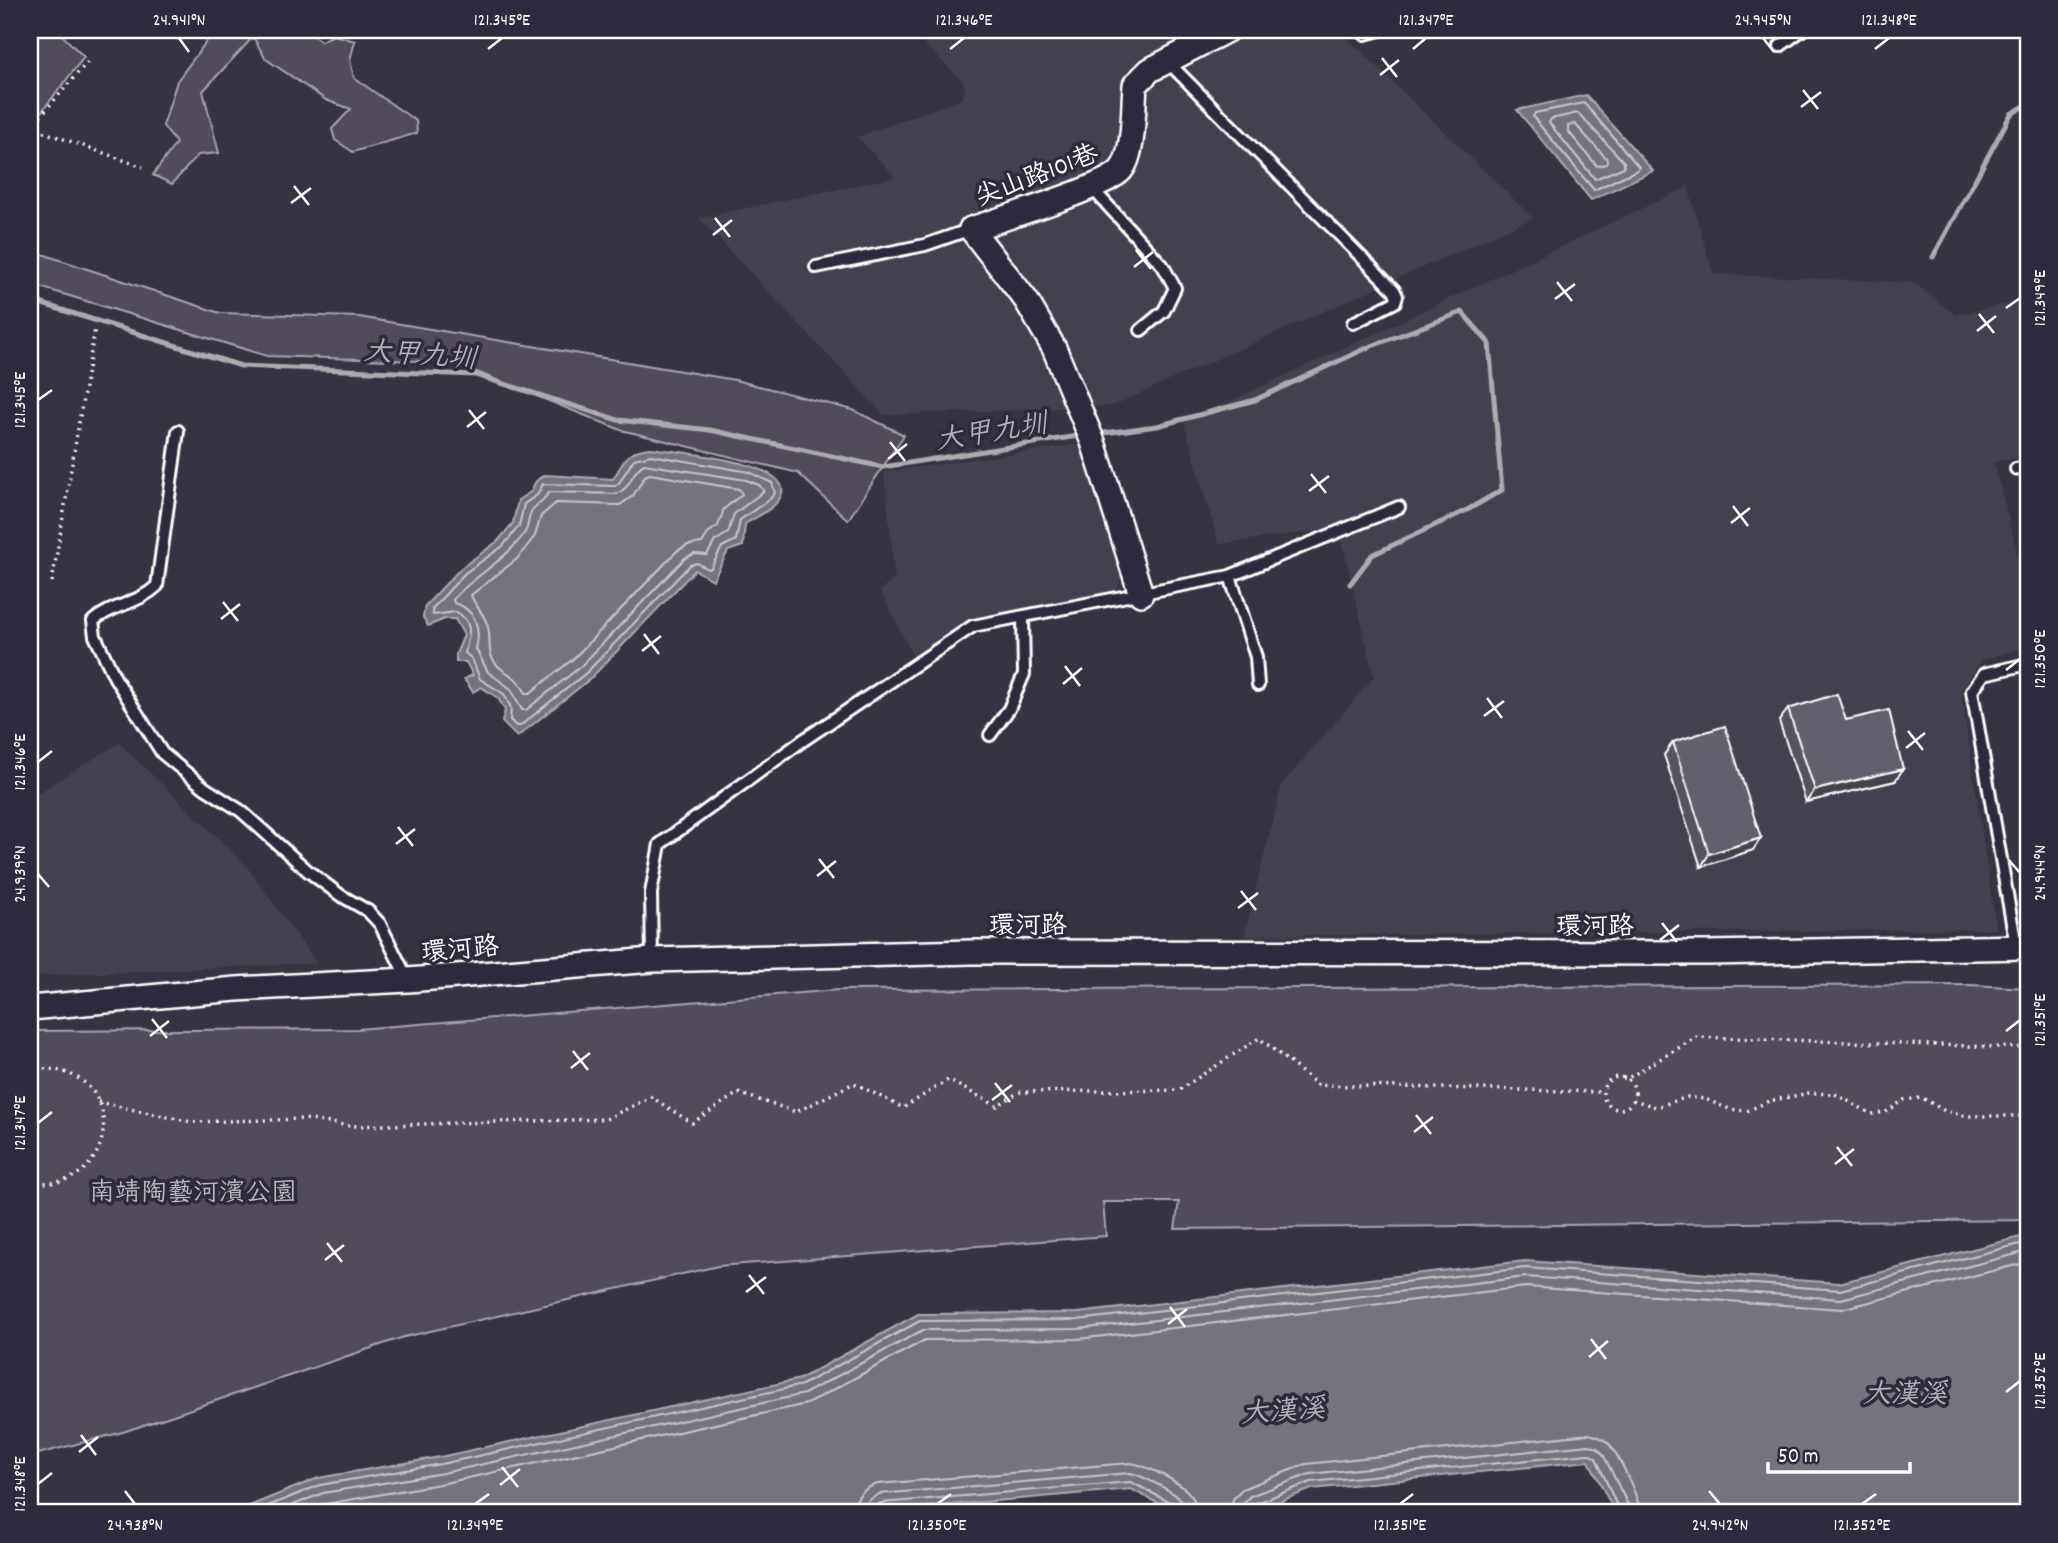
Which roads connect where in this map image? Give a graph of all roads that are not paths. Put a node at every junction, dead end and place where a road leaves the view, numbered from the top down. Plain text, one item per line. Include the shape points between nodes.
1 (1227, 30) edge
2 (1359, 30) edge
3 (1380, 30) edge
4 (1802, 30) edge
5 (1780, 46) dead end
6 (1168, 62) junction
7 (1091, 187) junction
8 (971, 229) junction
9 (816, 267) dead end
10 (1353, 323) dead end
11 (1141, 330) dead end
12 (177, 431) dead end
13 (2028, 467) edge
14 (2016, 469) dead end
15 (1399, 507) dead end
16 (1230, 576) junction
17 (1141, 594) junction
18 (1023, 617) junction
19 (2028, 664) edge
20 (1258, 685) dead end
21 (990, 735) dead end
22 (2022, 946) edge
23 (652, 960) junction
24 (408, 980) junction
25 (30, 1008) edge

1 - 6 street, 尖山路101巷
2 - 3 lane via 1366,34
4 - 5 lane
6 - 7 street, 尖山路101巷 via 1150,70 1135,85 1130,148 1121,170
6 - 10 lane via 1394,290 1395,302
7 - 8 street, 尖山路101巷
7 - 11 lane via 1163,266 1175,288 1164,311
8 - 9 lane via 925,245
8 - 17 street, 尖山路101巷 via 1026,300 1054,348 1090,436
12 - 24 lane via 157,586 146,596 105,611 93,621 95,636 115,678 162,753 241,811 319,879 368,911 380,924
13 - 14 lane
15 - 16 lane
16 - 17 lane
16 - 20 lane via 1256,657
17 - 18 lane
18 - 21 lane via 1024,674 1009,709
18 - 23 lane via 973,626 660,844 651,893
19 - 22 lane via 1984,674 1972,691
22 - 23 street, 環河路 via 1708,953 972,952
23 - 24 street, 環河路
24 - 25 street, 環河路 via 236,989

